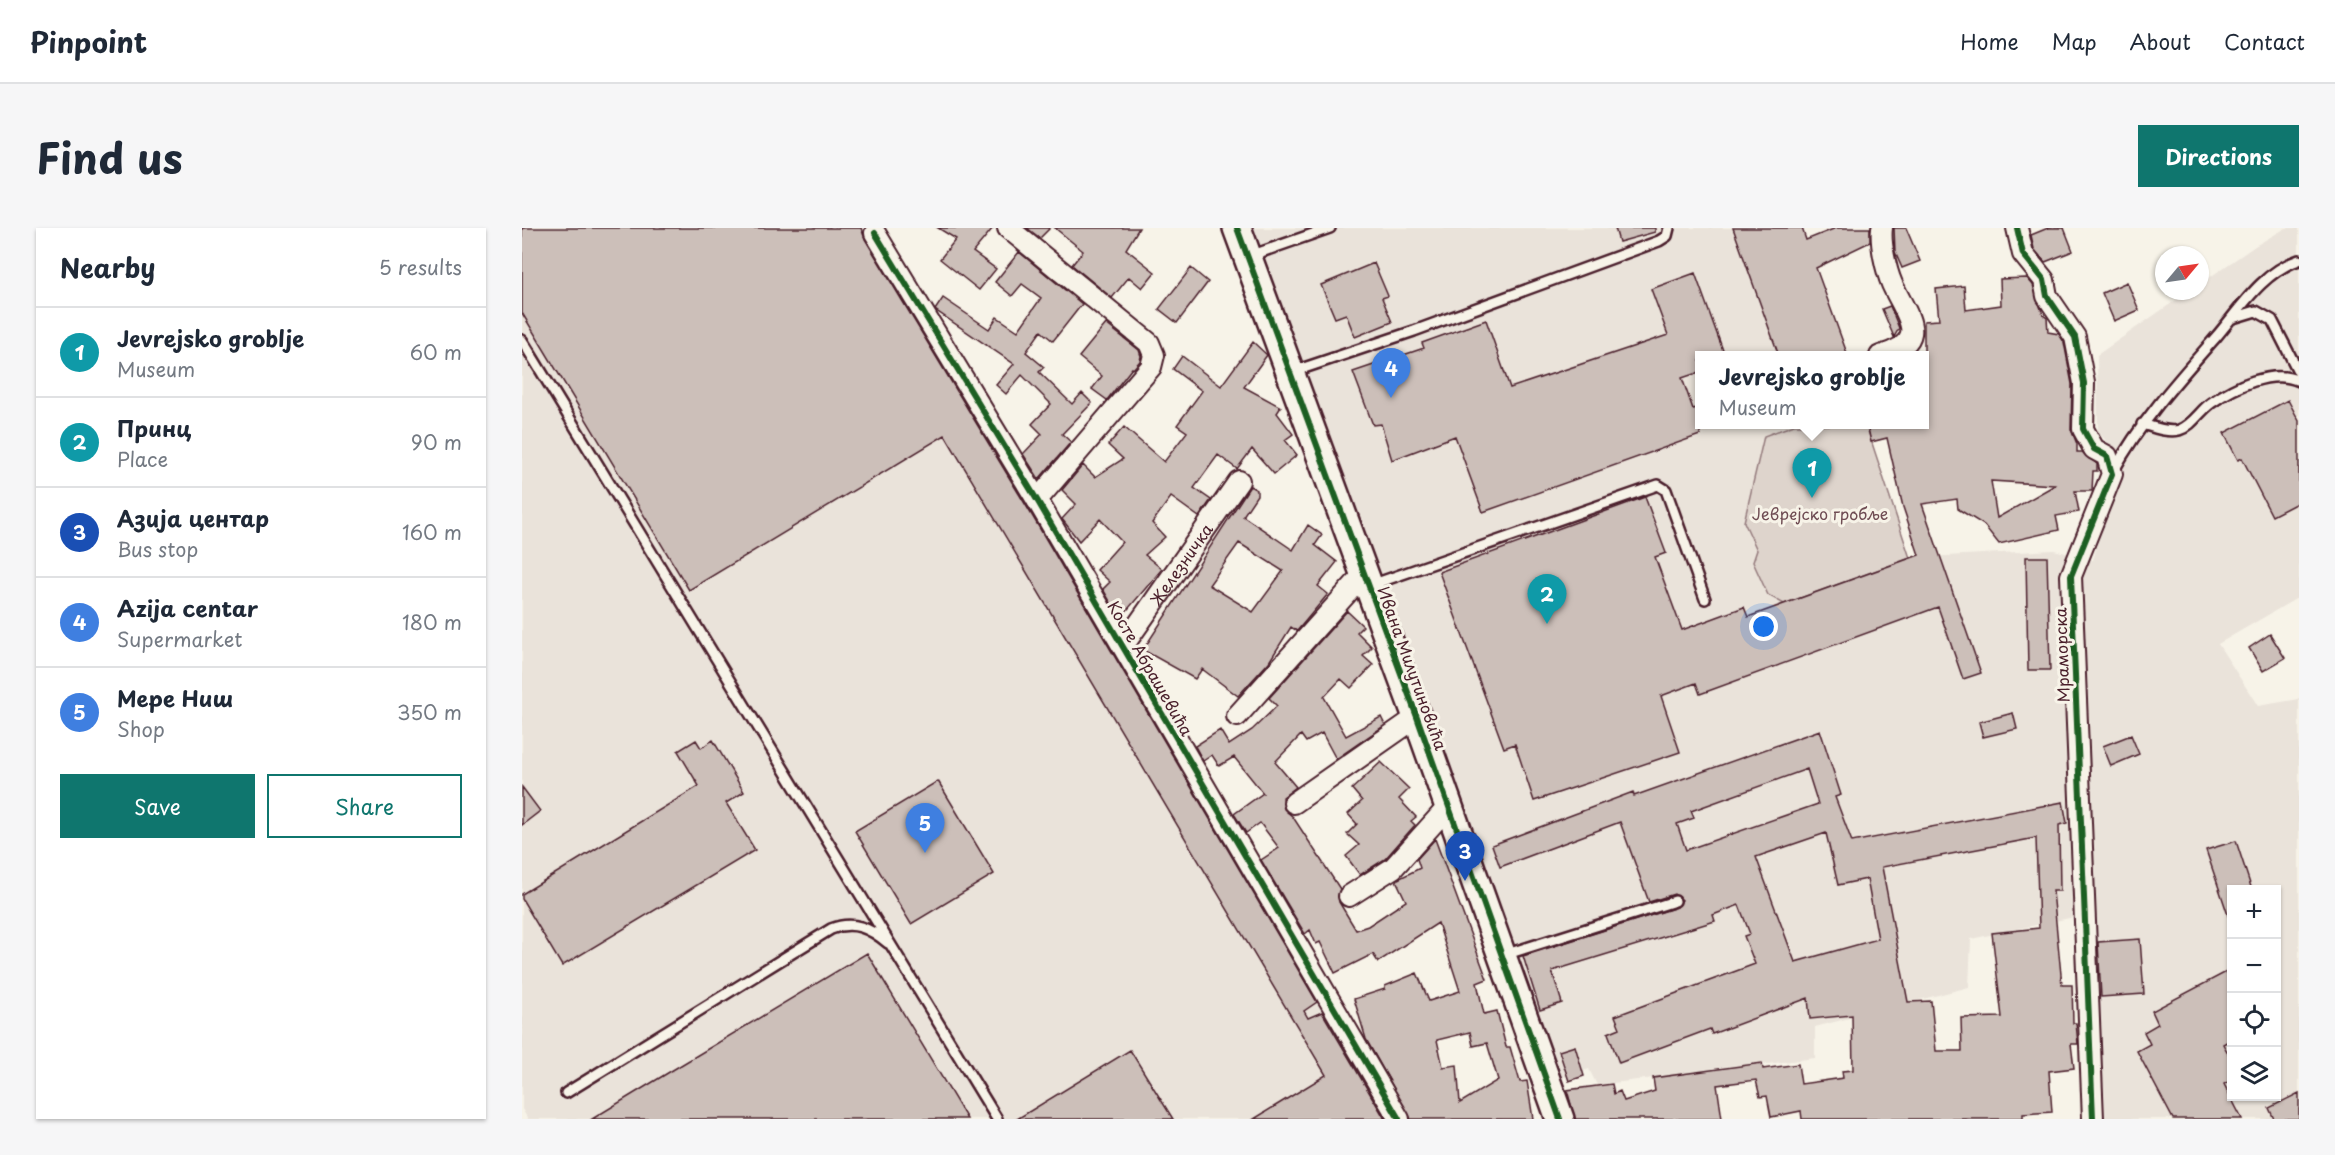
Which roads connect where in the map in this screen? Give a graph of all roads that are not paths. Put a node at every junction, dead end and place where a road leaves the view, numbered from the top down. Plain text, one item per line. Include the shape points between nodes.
1 (1008, 228) edge
2 (1237, 228) edge
3 (1330, 228) edge
4 (1669, 228) edge
5 (1882, 228) edge
6 (2017, 228) edge
7 (875, 233) dead end
8 (1248, 257) junction
9 (2299, 260) edge
10 (2231, 319) junction
11 (522, 340) edge
12 (1892, 351) edge
13 (1290, 373) junction
14 (2299, 373) edge
15 (2299, 381) edge
16 (2142, 424) junction
17 (2112, 474) junction
18 (1239, 481) dead end
19 (1037, 500) junction
20 (1366, 580) junction
21 (1705, 599) dead end
22 (1123, 646) junction
23 (1237, 716) dead end
24 (1417, 717) junction
25 (1294, 803) dead end
26 (1448, 807) junction
27 (1349, 896) dead end
28 (1675, 901) dead end
29 (893, 947) junction
30 (1501, 955) junction
31 (566, 1093) dead end
32 (997, 1119) edge
33 (1398, 1119) edge
34 (1560, 1119) edge
35 (2093, 1119) edge

1 - 19 street via 1149,342 1155,355 1151,367
2 - 8 street, Ивана Милутиновића
3 - 8 lane
4 - 13 lane via 1667,236 1659,241
5 - 12 street via 1891,282 1913,326 1911,337
6 - 17 street via 2023,254 2044,280 2047,296 2075,337 2084,383 2083,429 2094,449 2107,456
7 - 19 street, Косте Абрашевића
8 - 13 street, Ивана Милутиновића
9 - 10 lane via 2270,275
10 - 14 lane via 2256,311 2272,320
10 - 16 lane
11 - 29 lane
13 - 20 street, Ивана Милутиновића
15 - 16 lane via 2284,375 2247,385 2212,402 2176,431
16 - 17 lane
17 - 35 street, Мраморска via 2071,576
18 - 22 street, Железничка
19 - 22 street, Косте Абрашевића
20 - 21 lane via 1658,485 1666,490
20 - 23 street
20 - 24 street, Ивана Милутиновића
22 - 33 street, Косте Абрашевића
24 - 25 street
24 - 26 street, Ивана Милутиновића
26 - 27 street via 1393,868
26 - 30 street, Ивана Милутиновића
28 - 30 lane
29 - 31 lane via 854,924 831,929
29 - 32 lane
30 - 34 street, Ивана Милутиновића

